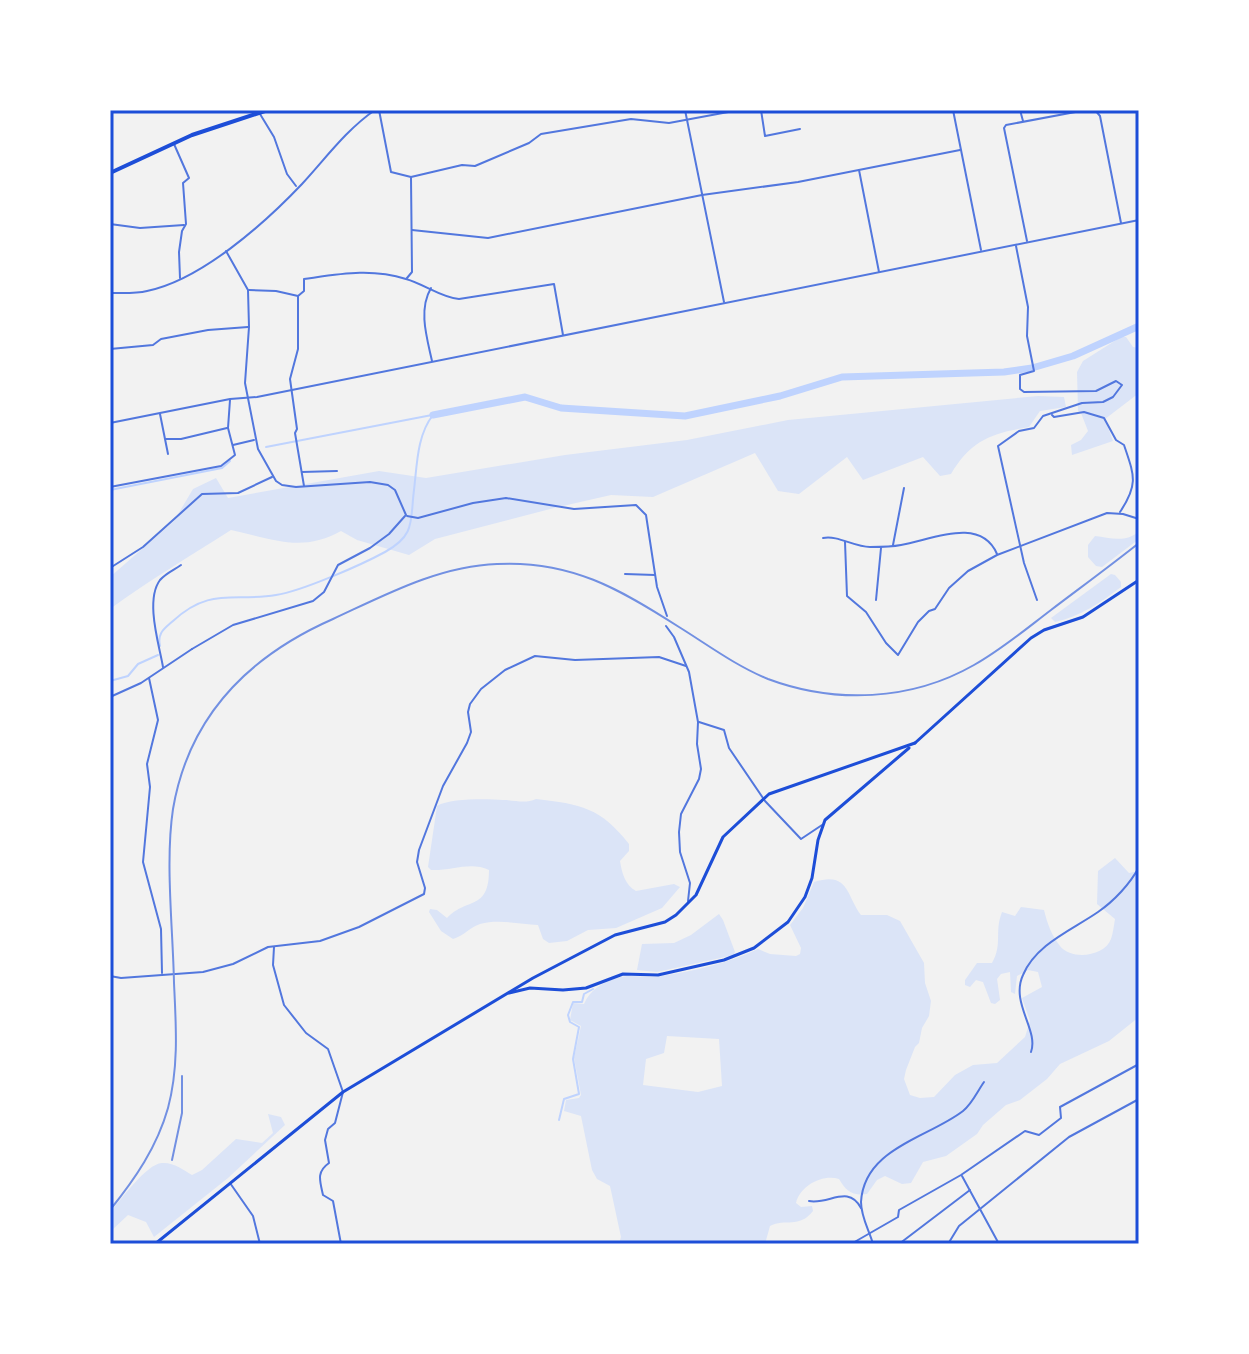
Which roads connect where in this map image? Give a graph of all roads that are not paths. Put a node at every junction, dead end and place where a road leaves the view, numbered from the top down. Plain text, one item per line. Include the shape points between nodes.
1 (268, 110) edge
2 (377, 110) edge
3 (685, 110) edge
4 (739, 110) edge
5 (761, 110) edge
6 (954, 110) edge
7 (1020, 110) edge
8 (1086, 110) edge
9 (1095, 110) edge
10 (259, 113) junction
11 (687, 121) junction
12 (1023, 121) junction
13 (800, 129) dead end
14 (173, 144) junction
15 (960, 150) junction
16 (859, 169) junction
17 (110, 173) edge
18 (411, 177) junction
19 (298, 188) junction
20 (702, 195) junction
21 (1139, 220) edge
22 (1121, 223) junction
23 (110, 224) edge
24 (186, 224) junction
25 (412, 230) junction
26 (1027, 242) junction
27 (1016, 244) junction
28 (226, 251) junction
29 (981, 251) junction
30 (879, 272) junction
31 (180, 279) junction
32 (406, 279) junction
33 (432, 287) junction
34 (248, 290) junction
35 (110, 293) edge
36 (298, 296) junction
37 (725, 303) junction
38 (249, 327) junction
39 (563, 335) junction
40 (110, 349) edge
41 (432, 361) junction
42 (292, 389) junction
43 (247, 398) junction
44 (230, 399) junction
45 (160, 412) junction
46 (1051, 414) junction
47 (110, 423) edge
48 (228, 428) junction
49 (166, 439) junction
50 (255, 439) junction
51 (232, 445) junction
52 (168, 454) dead end
53 (337, 471) dead end
54 (300, 472) junction
55 (273, 476) junction
56 (304, 486) junction
57 (110, 487) edge
58 (904, 488) dead end
59 (1119, 514) junction
60 (406, 515) junction
61 (1139, 519) edge
62 (823, 538) dead end
63 (845, 542) junction
64 (892, 546) junction
65 (1020, 546) junction
66 (881, 547) junction
67 (997, 555) junction
68 (181, 565) dead end
69 (110, 568) edge
70 (625, 574) dead end
71 (655, 575) junction
72 (1139, 580) edge
73 (876, 600) dead end
74 (1037, 600) dead end
75 (667, 616) dead end
76 (666, 626) dead end
77 (686, 666) junction
78 (163, 668) junction
79 (149, 678) junction
80 (110, 697) edge
81 (698, 722) junction
82 (915, 743) junction
83 (763, 798) junction
84 (822, 825) junction
85 (1139, 867) edge
86 (687, 906) junction
87 (274, 946) junction
88 (163, 974) junction
89 (110, 976) edge
90 (499, 996) junction
91 (1031, 1052) dead end
92 (1139, 1064) edge
93 (984, 1082) dead end
94 (343, 1092) junction
95 (1139, 1099) edge
96 (961, 1175) junction
97 (230, 1182) junction
98 (970, 1190) junction
99 (809, 1201) dead end
100 (981, 1208) junction
101 (862, 1209) junction
102 (870, 1233) junction
103 (155, 1244) edge
104 (260, 1244) edge
105 (341, 1244) edge
106 (851, 1244) edge
107 (873, 1244) edge
108 (899, 1244) edge
109 (948, 1244) edge
110 (999, 1244) edge

1 - 10 highway
2 - 18 street via 391,172
2 - 19 street via 341,138
3 - 11 street
4 - 11 street
5 - 13 street via 765,136
6 - 15 street
7 - 12 street
8 - 12 street
9 - 22 street
10 - 14 highway
10 - 19 street
11 - 18 street via 631,119 541,134 475,166
11 - 20 street
12 - 26 street via 1004,128
14 - 17 highway
14 - 24 street via 189,178 183,183
15 - 16 street
15 - 29 street
16 - 20 street
16 - 30 street
18 - 25 street
19 - 28 street
20 - 25 street via 488,238
20 - 37 street
21 - 22 street
22 - 26 street
23 - 24 street
24 - 31 street
25 - 32 street via 412,272
26 - 27 street
27 - 29 street
27 - 46 street via 1033,369 1020,375 1021,391 1084,392 1116,381 1122,385 1103,402
28 - 31 street
28 - 34 street
29 - 30 street
30 - 37 street
31 - 35 street via 147,291
32 - 33 street
32 - 36 street via 372,271 304,279
33 - 39 street via 459,299 554,284
33 - 41 street via 424,324
34 - 36 street
34 - 38 street
36 - 42 street
37 - 39 street
38 - 40 street
38 - 43 street
39 - 41 street
41 - 42 street
42 - 43 street
42 - 54 street
43 - 44 street
43 - 50 street
44 - 45 street
44 - 48 street
45 - 47 street
45 - 49 street
46 - 59 street via 1084,412 1104,418 1124,445 1135,478 1133,494
46 - 65 street via 998,446
48 - 49 street
48 - 51 street
49 - 52 street
50 - 51 street
50 - 55 street
51 - 57 street via 235,455 221,466
53 - 54 street
54 - 56 street
55 - 56 street via 282,485
55 - 69 street via 238,493 202,494 143,547
56 - 60 street via 388,485
58 - 64 street
59 - 61 street
59 - 65 street via 1107,513
60 - 71 street via 418,518 506,498 574,509 636,505 646,515
60 - 78 street via 370,548 342,562 313,601 233,625
62 - 63 street
63 - 66 street
63 - 67 street via 847,596 898,655 918,622 956,581
64 - 66 street
64 - 67 street via 964,533 986,541
65 - 67 street
65 - 74 street
66 - 73 street
68 - 78 street via 163,577 154,596
70 - 71 street
71 - 75 street
72 - 82 main road via 1083,617 1031,638
76 - 77 street
77 - 81 street
77 - 87 street via 659,657 535,656 505,670 470,704 471,732 417,855 424,894 320,941
78 - 79 street
79 - 80 street
79 - 88 street via 158,720 147,764 143,862 161,929
81 - 83 street via 724,730 729,748
81 - 86 street via 701,769 685,802 679,832 690,883
82 - 83 main road
82 - 84 main road
83 - 84 street via 801,839
83 - 86 main road via 723,837
84 - 90 main road via 805,897 788,922 754,948 658,975 623,974 586,988 530,988
85 - 91 street via 1108,904 1054,940 1021,977 1019,995
86 - 90 main road via 665,922 615,935
87 - 88 street via 223,968
87 - 94 street via 273,965 284,1005 306,1033 328,1049
88 - 89 street
90 - 94 main road
92 - 96 street via 1060,1107 1061,1118 1039,1135 1025,1131
93 - 101 street via 965,1109 891,1152 869,1178
94 - 97 main road
94 - 105 street via 325,1140 329,1163 319,1177 323,1195 333,1201
95 - 100 street via 1069,1137
96 - 98 street
96 - 102 street
97 - 103 main road
97 - 104 street via 253,1216
98 - 100 street
98 - 108 street
99 - 101 street via 849,1196
100 - 109 street via 959,1226
100 - 110 street
101 - 102 street
102 - 106 street
102 - 107 street

